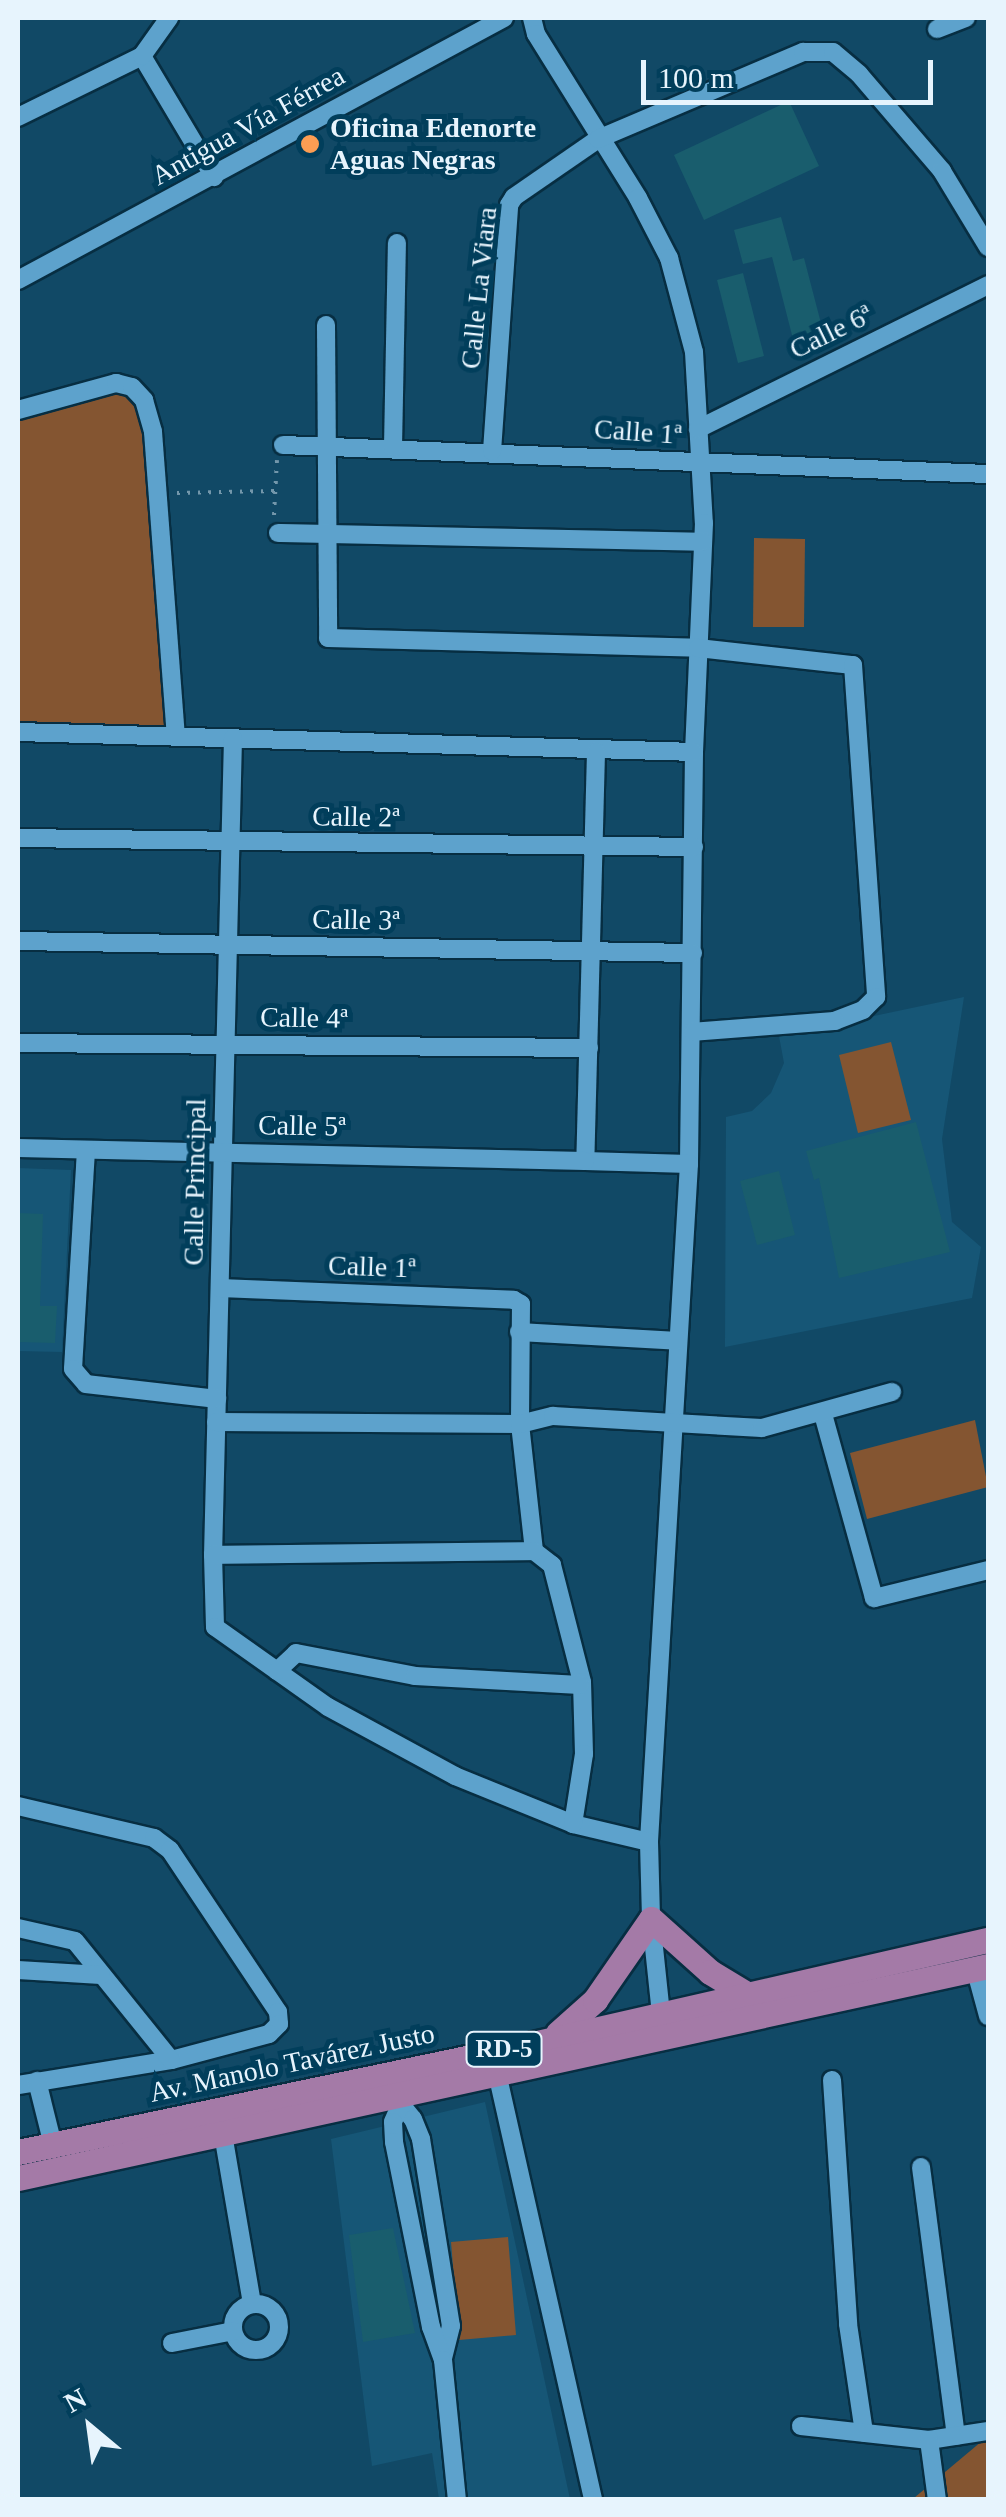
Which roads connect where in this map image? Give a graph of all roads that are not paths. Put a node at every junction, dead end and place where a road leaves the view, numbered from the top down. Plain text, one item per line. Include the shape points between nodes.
1 (169, 18) edge
2 (504, 18) edge
3 (532, 18) edge
4 (966, 18) edge
5 (937, 29) dead end
6 (142, 56) junction
7 (18, 117) edge
8 (598, 139) junction
9 (214, 177) junction
10 (396, 243) dead end
11 (988, 247) edge
12 (18, 280) edge
13 (988, 285) edge
14 (326, 326) dead end
15 (18, 410) edge
16 (698, 429) junction
17 (283, 445) road end
18 (326, 445) junction
19 (392, 447) junction
20 (492, 450) junction
21 (701, 464) junction
22 (988, 474) edge
23 (325, 532) junction
24 (278, 533) road end
25 (703, 542) junction
26 (698, 648) junction
27 (18, 732) edge
28 (176, 736) junction
29 (233, 738) junction
30 (596, 752) junction
31 (694, 752) junction
32 (18, 838) edge
33 (231, 842) junction
34 (694, 846) junction
35 (595, 848) junction
36 (18, 942) edge
37 (228, 944) junction
38 (591, 952) junction
39 (694, 953) junction
40 (693, 1032) junction
41 (18, 1044) edge
42 (226, 1045) junction
43 (589, 1048) junction
44 (18, 1148) edge
45 (86, 1150) junction
46 (223, 1152) junction
47 (585, 1161) junction
48 (690, 1164) junction
49 (220, 1288) junction
50 (519, 1332) junction
51 (678, 1341) junction
52 (892, 1392) dead end
53 (216, 1400) junction
54 (823, 1414) junction
55 (671, 1420) junction
56 (216, 1422) junction
57 (520, 1424) junction
58 (534, 1551) junction
59 (213, 1555) junction
60 (988, 1570) edge
61 (277, 1671) junction
62 (580, 1685) junction
63 (18, 1806) edge
64 (572, 1824) junction
65 (649, 1842) junction
66 (651, 1919) junction
67 (18, 1928) edge
68 (988, 1940) edge
69 (982, 1967) edge
70 (18, 1970) edge
71 (100, 1974) junction
72 (748, 1994) junction
73 (988, 2016) edge
74 (662, 2023) junction
75 (554, 2036) junction
76 (171, 2060) junction
77 (497, 2073) junction
78 (832, 2080) dead end
79 (27, 2083) edge
80 (394, 2090) junction
81 (224, 2134) junction
82 (52, 2145) junction
83 (18, 2152) edge
84 (921, 2167) dead end
85 (18, 2178) edge
86 (432, 2209) junction
87 (408, 2213) junction
88 (252, 2303) junction
89 (233, 2331) junction
90 (172, 2343) dead end
91 (443, 2360) junction
92 (801, 2426) dead end
93 (988, 2431) edge
94 (864, 2433) junction
95 (956, 2436) junction
96 (929, 2440) junction
97 (458, 2500) edge
98 (593, 2500) edge
99 (937, 2500) edge

1 - 6 street
2 - 9 street, Antigua Vía Férrea
3 - 8 street
4 - 5 street
6 - 7 street
6 - 9 street
8 - 11 street, Calle La Viara via 803,52 833,52 942,171
8 - 16 street via 669,258 694,352
8 - 20 street, Calle La Viara via 509,206
9 - 12 street, Antigua Vía Férrea
10 - 19 street
13 - 16 street, Calle 6ª
14 - 18 street
15 - 28 street via 107,384 132,387 148,409
16 - 21 street
17 - 18 street, Calle 1ª
18 - 19 street, Calle 1ª
18 - 23 street
19 - 20 street, Calle 1ª
20 - 21 street, Calle 1ª
21 - 22 street, Calle 1ª
21 - 25 street
23 - 24 street
23 - 25 street
23 - 26 street via 328,638
25 - 26 street
26 - 31 street
26 - 40 street via 853,665 876,997 835,1021
27 - 28 street
28 - 29 street
29 - 30 street
29 - 33 street, Calle Principal
30 - 31 street
30 - 35 street
31 - 34 street
32 - 33 street, Calle 2ª
33 - 35 street, Calle 2ª
33 - 37 street, Calle Principal
34 - 35 street, Calle 2ª
34 - 39 street
35 - 38 street
36 - 37 street, Calle 3ª
37 - 38 street, Calle 3ª
37 - 42 street, Calle Principal
38 - 39 street, Calle 3ª
38 - 43 street
39 - 40 street
40 - 48 street
41 - 42 street, Calle 4ª
42 - 43 street, Calle 4ª
42 - 46 street, Calle Principal
43 - 47 street
44 - 45 street, Calle 5ª
45 - 46 street, Calle 5ª
45 - 53 street via 73,1370 86,1384
46 - 47 street, Calle 5ª
46 - 49 street, Calle Principal
47 - 48 street, Calle 5ª
48 - 51 street
49 - 50 street, Calle 1ª via 514,1300 522,1304
49 - 53 street, Calle Principal
50 - 51 street
50 - 57 street
51 - 55 street
52 - 54 street
53 - 56 street, Calle Principal
54 - 55 street via 762,1428
54 - 60 street via 874,1598
55 - 57 street via 553,1416
55 - 65 street
56 - 57 street
56 - 59 street, Calle Principal
57 - 58 street
58 - 59 street
58 - 62 street via 552,1566
59 - 61 street, Calle Principal via 216,1628
61 - 62 street via 296,1653 415,1676
61 - 64 street via 455,1776
62 - 64 street via 584,1754
63 - 76 street via 154,1838 170,1850 278,2012 269,2034
64 - 65 street
65 - 66 street
66 - 72 main road via 710,1972
66 - 74 street
66 - 75 main road via 595,2000
67 - 71 street via 74,1941
68 - 72 main road, Av. Manolo Tavárez Justo / RD-5
69 - 73 street
69 - 74 main road, Av. Manolo Tavárez Justo / RD-5
70 - 71 street
71 - 76 street
72 - 74 main road, Av. Manolo Tavárez Justo / RD-5
74 - 75 main road, Av. Manolo Tavárez Justo / RD-5
74 - 77 main road, Av. Manolo Tavárez Justo / RD-5
75 - 80 main road, Av. Manolo Tavárez Justo / RD-5
76 - 79 street
77 - 80 main road, Av. Manolo Tavárez Justo / RD-5
77 - 98 street
78 - 94 street via 848,2324
79 - 82 street
80 - 81 main road, Av. Manolo Tavárez Justo / RD-5
80 - 82 main road, Av. Manolo Tavárez Justo / RD-5
80 - 86 street via 420,2139
80 - 87 street via 392,2122
81 - 85 main road, Av. Manolo Tavárez Justo / RD-5
81 - 88 street
82 - 83 main road, Av. Manolo Tavárez Justo / RD-5
84 - 95 street
86 - 87 street
86 - 91 street via 451,2326
87 - 91 street
88 - 89 street via 237,2313
88 - 89 street via 276,2314 276,2340 251,2350
89 - 90 street
91 - 97 street
92 - 94 street
93 - 95 street
94 - 96 street
95 - 96 street
96 - 99 street

